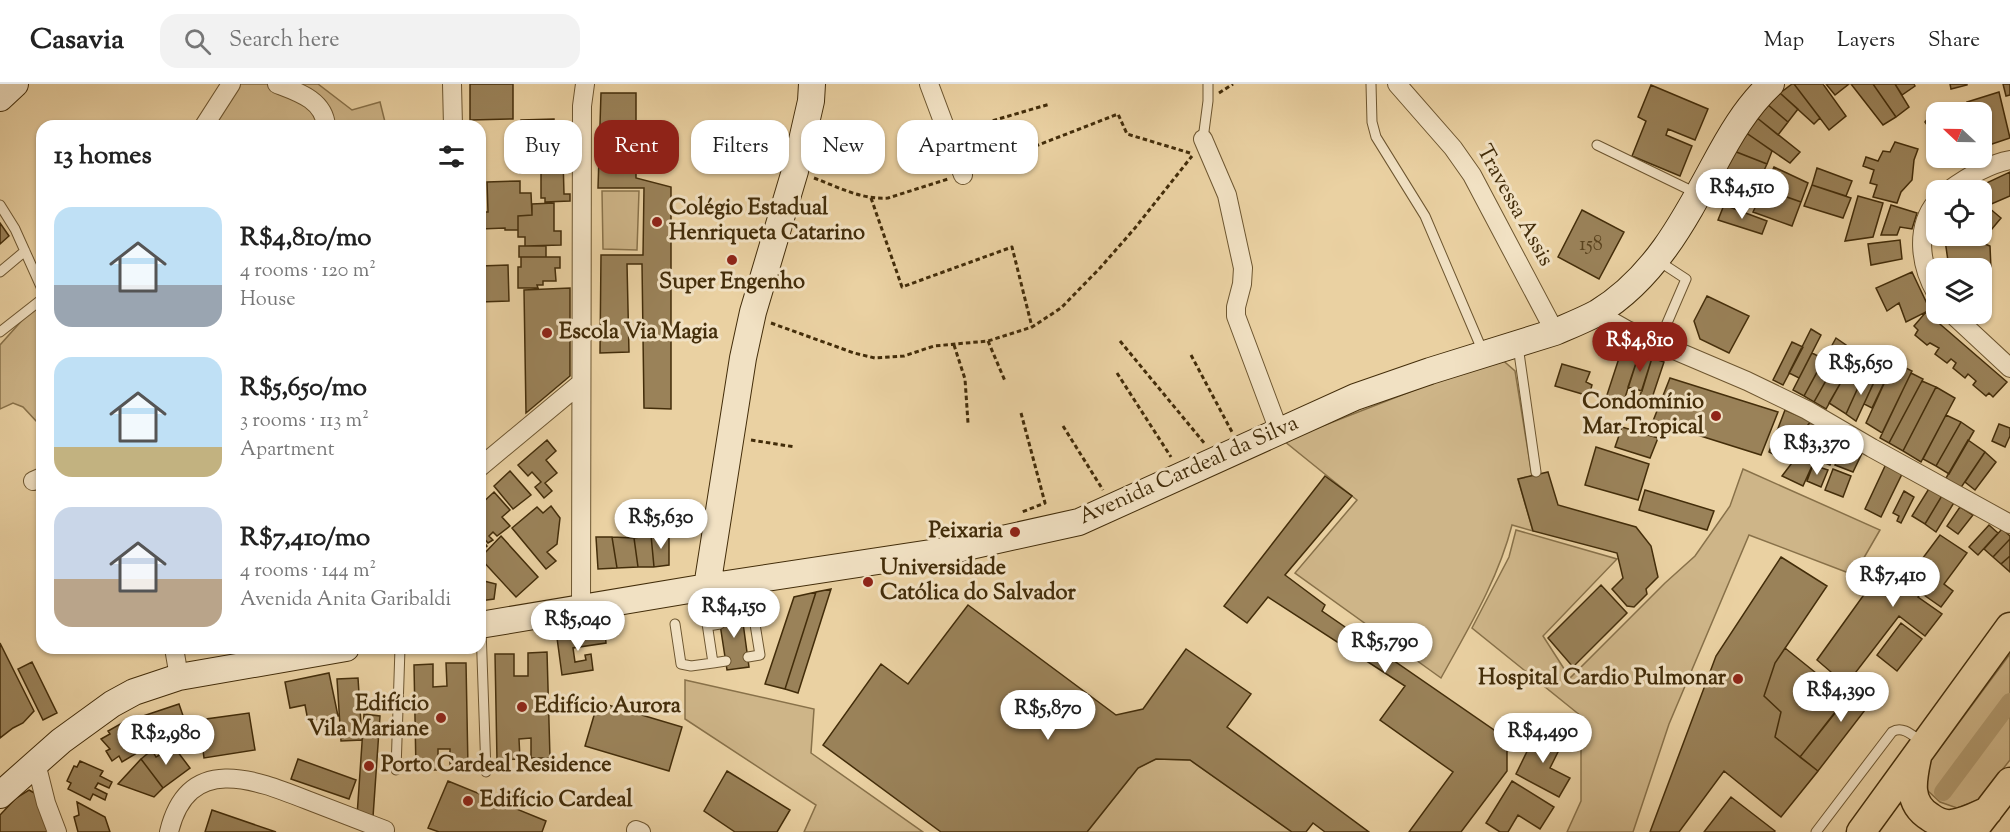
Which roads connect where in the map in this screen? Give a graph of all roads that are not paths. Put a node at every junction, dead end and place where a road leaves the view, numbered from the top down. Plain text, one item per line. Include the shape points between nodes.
1 (15, 84) edge
2 (231, 84) edge
3 (277, 84) edge
4 (585, 84) edge
5 (812, 84) edge
6 (929, 84) edge
7 (1208, 84) edge
8 (1371, 84) edge
9 (1397, 84) edge
10 (1771, 84) edge
11 (452, 85) edge
12 (0, 98) edge
13 (208, 120) edge
14 (324, 120) edge
15 (453, 120) edge
16 (1597, 145) dead end
17 (1198, 147) joint
18 (2010, 160) edge
19 (963, 175) dead end
20 (1963, 180) edge
21 (1698, 194) junction
22 (0, 206) edge
23 (1926, 221) edge
24 (25, 251) junction
25 (1657, 260) junction
26 (1926, 270) edge
27 (0, 272) edge
28 (36, 276) edge
29 (36, 304) edge
30 (1597, 313) junction
31 (1963, 324) edge
32 (0, 332) edge
33 (1555, 332) junction
34 (1518, 344) junction
35 (1658, 344) junction
36 (1484, 354) junction
37 (2010, 368) edge
38 (581, 383) junction
39 (1279, 430) junction
40 (486, 462) edge
41 (1536, 472) dead end
42 (2010, 524) edge
43 (770, 578) junction
44 (704, 587) junction
45 (582, 608) junction
46 (754, 618) junction
47 (743, 620) dead end
48 (486, 624) edge
49 (675, 624) dead end
50 (720, 624) dead end
51 (708, 626) junction
52 (2010, 627) edge
53 (175, 654) edge
54 (311, 654) edge
55 (399, 654) edge
56 (481, 654) edge
57 (748, 657) dead end
58 (726, 661) dead end
59 (713, 663) junction
60 (179, 677) junction
61 (1921, 750) junction
62 (36, 763) junction
63 (396, 770) dead end
64 (486, 772) dead end
65 (2010, 782) edge
66 (0, 795) edge
67 (1980, 821) edge
68 (388, 831) edge
69 (57, 832) edge
70 (169, 832) edge
71 (1816, 832) edge
72 (1861, 832) edge

1 - 12 main road
2 - 13 street
3 - 14 street via 315,102
4 - 38 street
5 - 44 main road via 795,171 752,319
6 - 19 street
7 - 17 lane
8 - 36 lane via 1376,137 1425,216
9 - 33 street, Travessa Assis via 1472,175
10 - 21 main road, Avenida Cardeal da Silva via 1744,115
11 - 15 street
16 - 21 lane
17 - 39 street via 1227,195 1243,268 1236,316
18 - 20 street
21 - 25 main road, Avenida Cardeal da Silva
22 - 24 lane
23 - 26 street via 1922,235
24 - 27 lane
24 - 28 lane
25 - 30 main road, Avenida Cardeal da Silva
25 - 35 lane via 1686,279
29 - 32 lane
30 - 33 main road, Avenida Cardeal da Silva
30 - 35 street
31 - 37 street
33 - 34 main road, Avenida Cardeal da Silva
34 - 36 main road, Avenida Cardeal da Silva
34 - 41 lane
35 - 42 street via 1807,410
36 - 39 main road, Avenida Cardeal da Silva via 1355,397
38 - 40 street
38 - 45 street
39 - 43 main road, Avenida Cardeal da Silva via 1079,522 1018,537
43 - 44 main road, Avenida Cardeal da Silva
43 - 46 lane
44 - 45 main road, Avenida Cardeal da Silva
44 - 51 lane
45 - 48 main road, Avenida Cardeal da Silva
46 - 47 lane
46 - 57 lane via 760,655
49 - 59 lane via 681,664
50 - 51 lane
51 - 59 lane
52 - 61 main road
53 - 60 street
54 - 60 main road
55 - 63 lane
56 - 64 lane
58 - 59 lane
60 - 62 main road via 112,704
61 - 67 main road via 1912,792 1922,812 1942,824
61 - 71 lane via 1904,730 1892,732
61 - 72 main road
62 - 66 main road
62 - 69 street
65 - 67 main road
68 - 70 street via 237,777 207,782 195,789 177,809

